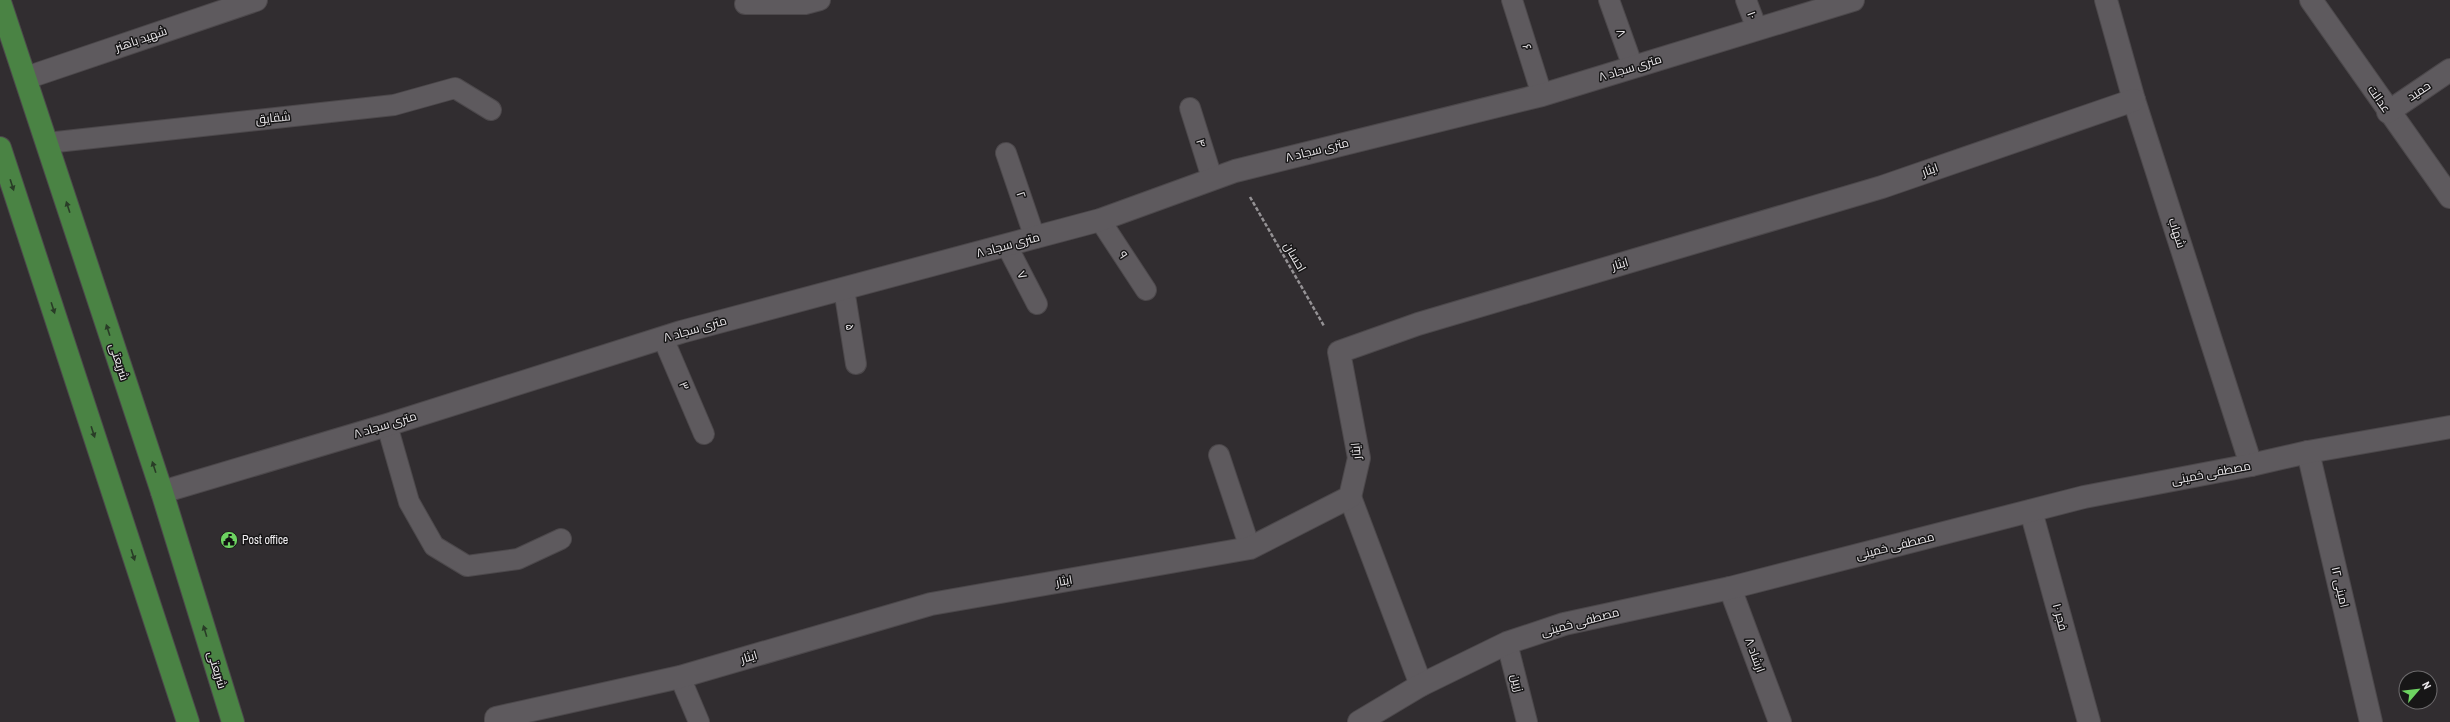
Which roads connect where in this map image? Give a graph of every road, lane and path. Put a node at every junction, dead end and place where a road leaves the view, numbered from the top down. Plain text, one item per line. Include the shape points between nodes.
1 (256, 0) edge
2 (820, 0) edge
3 (1512, 0) edge
4 (1609, 0) edge
5 (1746, 0) edge
6 (1853, 0) edge
7 (2106, 0) edge
8 (2311, 0) edge
9 (0, 2) edge
10 (745, 4) dead end
11 (1757, 29) junction
12 (1633, 67) junction
13 (2450, 70) edge
14 (26, 78) junction
15 (1542, 94) junction
16 (2134, 100) junction
17 (1190, 108) dead end
18 (491, 110) dead end
19 (2388, 112) junction
20 (47, 143) junction
21 (0, 148) edge
22 (1006, 153) dead end
23 (1235, 171) junction
24 (1212, 178) junction
25 (2450, 197) edge
26 (1100, 220) junction
27 (1035, 238) junction
28 (1007, 246) junction
29 (844, 289) junction
30 (1146, 290) dead end
31 (1037, 304) dead end
32 (663, 338) junction
33 (1339, 352) junction
34 (856, 364) dead end
35 (387, 425) junction
36 (2450, 426) edge
37 (704, 434) dead end
38 (2308, 452) junction
39 (1219, 455) dead end
40 (2251, 466) junction
41 (162, 492) junction
42 (1350, 497) junction
43 (2031, 511) junction
44 (561, 539) dead end
45 (1250, 548) junction
46 (1730, 588) junction
47 (1507, 643) junction
48 (680, 677) junction
49 (1421, 685) junction
50 (188, 722) edge
51 (233, 722) edge
52 (496, 722) edge
53 (698, 722) edge
54 (1359, 722) edge
55 (1527, 722) edge
56 (1780, 722) edge
57 (2089, 722) edge
58 (2371, 722) edge

1 - 14 street, شهید باهنر
2 - 10 lane via 805,4
3 - 15 lane, ۶
4 - 12 lane, ۸
5 - 11 lane, ۱۰
6 - 11 street, ۸ متری سجاد
7 - 16 street, شهاب
8 - 19 street, عدالت
9 - 14 main road, شریعتی
11 - 12 street, ۸ متری سجاد
12 - 15 street, ۸ متری سجاد
13 - 19 street, حمید
14 - 20 main road, شریعتی
15 - 23 street, ۸ متری سجاد
16 - 33 street, ایثار via 1882,187 1418,324
16 - 40 street, شهاب
17 - 24 lane, ۴
18 - 20 lane, شقایق via 455,88 394,105
19 - 25 street, عدالت
41 -> 20 main road, شریعتی
21 -> 50 main road
22 - 27 lane, ۲
23 - 24 street, ۸ متری سجاد
23 - 33 path, احسان
24 - 26 street, ۸ متری سجاد
26 - 27 street, ۸ متری سجاد
26 - 30 lane, ۹
27 - 28 street, ۸ متری سجاد
28 - 29 street, ۸ متری سجاد
28 - 31 lane, ۷
29 - 32 street, ۸ متری سجاد
29 - 34 lane, ۵
32 - 35 street, ۸ متری سجاد
32 - 37 lane, ۳
33 - 42 street, ایثار via 1359,458
35 - 41 street, ۸ متری سجاد
35 - 44 lane via 409,502 434,546 467,566 518,559
36 - 38 street, مصطفی خمینی
38 - 40 street, مصطفی خمینی
38 - 58 street, امینی ۱۲
39 - 45 lane
40 - 43 street, مصطفی خمینی via 2084,497
51 -> 41 main road, شریعتی
42 - 45 street, ایثار
42 - 49 street
43 - 46 street, مصطفی خمینی
43 - 57 street, فجر ۱۰
45 - 48 street, ایثار via 931,604
46 - 47 street, مصطفی خمینی via 1564,624
46 - 56 street, ارشاد ۸
47 - 49 street, مصطفی خمینی
47 - 55 lane, زرین
48 - 52 street, ایثار via 496,718
48 - 53 lane
49 - 54 street, مصطفی خمینی

